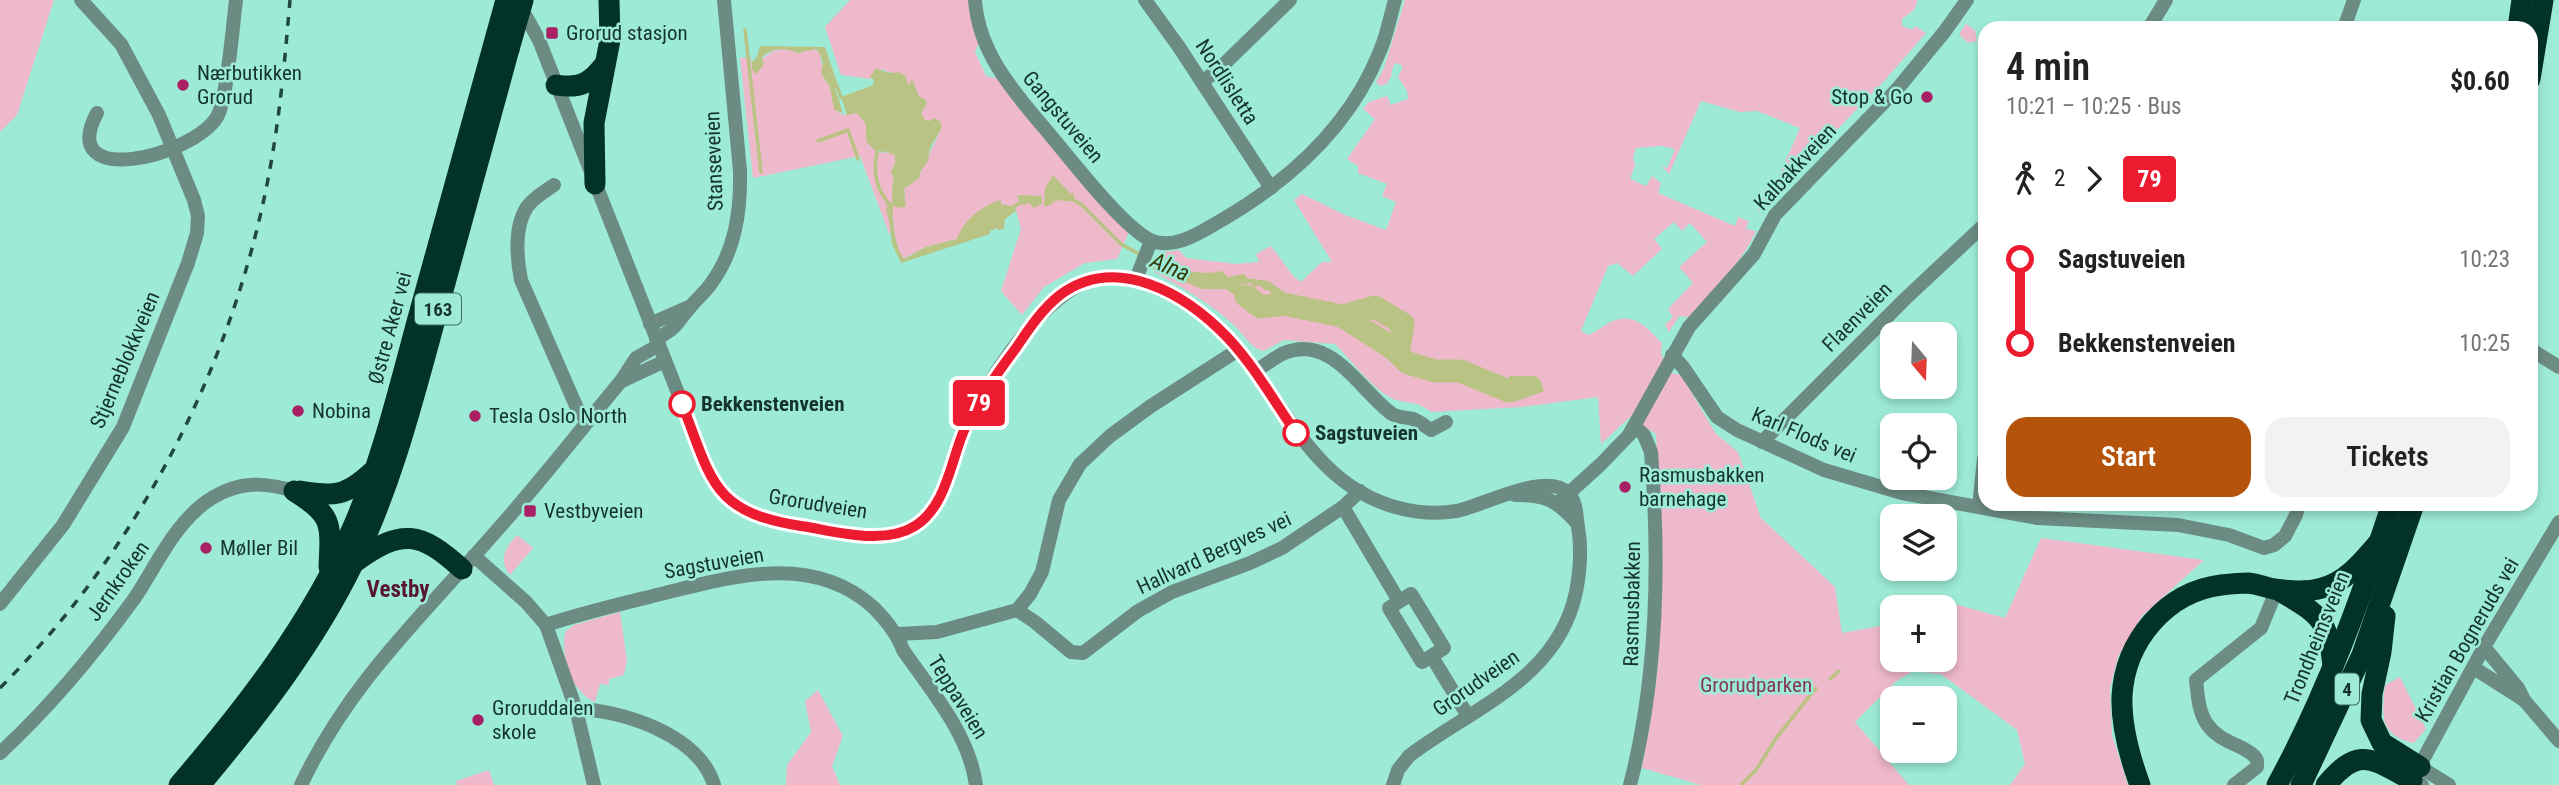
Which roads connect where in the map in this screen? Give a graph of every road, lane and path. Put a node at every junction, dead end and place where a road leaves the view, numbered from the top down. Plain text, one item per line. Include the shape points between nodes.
1 (81, 0) edge
2 (236, 0) edge
3 (506, 0) edge
4 (516, 0) edge
5 (523, 0) edge
6 (609, 0) edge
7 (724, 0) edge
8 (975, 0) edge
9 (1145, 0) edge
10 (1290, 0) edge
11 (1395, 0) edge
12 (1967, 0) edge
13 (2166, 0) edge
14 (2354, 0) edge
15 (2522, 0) edge
16 (2543, 0) edge
17 (2153, 21) edge
18 (2346, 21) edge
19 (2519, 21) edge
20 (2538, 30) edge
21 (603, 69) junction
22 (1202, 82) junction
23 (556, 85) junction
24 (97, 113) dead end
25 (173, 147) junction
26 (594, 184) junction
27 (554, 185) dead end
28 (1271, 188) junction
29 (1978, 231) edge
30 (1147, 251) junction
31 (1136, 279) junction
32 (690, 307) junction
33 (650, 324) junction
34 (657, 342) junction
35 (1238, 350) junction
36 (2538, 353) edge
37 (1672, 355) junction
38 (665, 360) junction
39 (2559, 367) edge
40 (1255, 371) junction
41 (621, 381) junction
42 (587, 421) junction
43 (1446, 422) dead end
44 (1635, 427) junction
45 (1762, 442) junction
46 (374, 470) junction
47 (294, 491) junction
48 (1360, 491) junction
49 (1563, 498) junction
50 (1343, 507) junction
51 (1978, 507) edge
52 (2000, 511) edge
53 (2297, 511) edge
54 (2390, 511) edge
55 (2412, 511) edge
56 (2559, 522) edge
57 (2380, 541) junction
58 (353, 563) junction
59 (468, 563) junction
60 (329, 576) junction
61 (2277, 589) junction
62 (2386, 590) junction
63 (1399, 601) junction
64 (0, 604) edge
65 (1017, 610) junction
66 (546, 625) junction
67 (897, 634) junction
68 (2484, 646) junction
69 (1432, 657) junction
70 (2334, 668) junction
71 (2474, 668) junction
72 (2524, 701) junction
73 (576, 709) junction
74 (1468, 716) junction
75 (2559, 741) edge
76 (0, 753) edge
77 (2416, 779) edge
78 (179, 785) edge
79 (200, 785) edge
80 (301, 785) edge
81 (594, 785) edge
82 (714, 785) edge
83 (976, 785) edge
84 (1393, 785) edge
85 (1630, 785) edge
86 (2140, 785) edge
87 (2234, 785) edge
88 (2277, 785) edge
89 (2301, 785) edge
90 (2326, 785) edge
91 (2449, 785) edge

1 - 25 street, Stjerneblokkveien via 121,44
2 - 25 street via 220,110 209,127
3 - 46 highway, Østre Aker vei / 163
4 - 23 street, Grorudveien via 539,40
5 - 58 highway, Østre Aker vei / 163, bridge via 399,449
6 - 21 highway via 610,40
7 - 32 street, Stanseveien via 740,198 726,259
8 - 30 street, Gangstuveien via 979,26 998,71
9 - 22 street, Nordlisletta
10 - 22 street
11 - 28 street via 1381,51 1341,121 1318,149
12 - 37 street, Kalbakkveien via 1899,87 1775,215 1754,254 1695,320
13 - 17 street
14 - 18 street
15 - 19 highway
16 - 20 highway
21 - 23 highway via 576,87
21 - 26 highway via 594,123
22 - 28 street, Nordlisletta
23 - 26 street, Grorudveien
24 - 25 street via 88,136 99,154 133,160
25 - 64 street, Stjerneblokkveien via 198,216 188,263 123,427 63,525
26 - 33 street, Grorudveien
27 - 42 street via 526,208 517,247 521,281 577,408
28 - 30 street via 1195,236
29 - 45 street, Flaenveien
30 - 31 street
31 - 35 street, Grorudveien via 1189,305
31 - 38 street, Grorudveien via 1112,276 1085,281 1048,306 975,409 932,509 913,528 893,534 856,534 788,524 761,517 729,500 711,477
32 - 33 street, Stanseveien
32 - 34 street, Stanseveien via 677,327
33 - 34 street, Grorudveien
34 - 38 street, Grorudveien
34 - 41 street via 636,358
35 - 40 street, Grorudveien
35 - 65 street via 1151,406 1080,464 1059,500 1042,572
36 - 39 street
37 - 44 street, Kalbakkveien
37 - 45 street, Karl Flods vei via 1717,416
38 - 41 street
40 - 43 street via 1290,351 1316,350 1337,360 1398,417 1432,430
40 - 48 street, Grorudveien via 1307,446
41 - 42 street
42 - 59 street
44 - 49 street
44 - 85 street, Rasmusbakken via 1651,452 1655,615 1651,678
45 - 51 street, Karl Flods vei via 1844,477
46 - 47 highway via 356,487 339,494
46 - 60 highway, Østre Aker vei / 163
47 - 60 highway via 316,504 326,518 331,536
47 - 76 street, Jernkroken via 274,485 242,485 193,512 82,666
48 - 49 street, Grorudveien via 1394,507 1434,513 1466,509 1546,484 1559,487
48 - 50 street, Hallvard Bergves vei
49 - 74 street, Grorudveien via 1575,506 1580,553 1573,605 1562,632 1528,676
50 - 63 street
50 - 65 street, Hallvard Bergves vei via 1282,548 1172,592 1138,611 1083,653 1071,652
52 - 53 street, Karl Flods vei via 2037,518 2178,525 2230,535 2263,548 2284,536
54 - 57 highway, Trondheimsveien / 4
55 - 62 highway, 4
56 - 68 street, Kristian Bogneruds vei
57 - 61 highway via 2337,583 2314,589
57 - 70 highway, Trondheimsveien / 4
58 - 59 highway via 382,544 406,538 432,544
58 - 79 highway, Østre Aker vei / 163 via 295,663
59 - 66 street via 526,602
59 - 80 street via 374,668 329,730
60 - 78 highway, Østre Aker vei / 163 via 259,685
61 - 70 highway via 2309,608 2323,623
61 - 86 highway via 2250,583 2190,593 2173,602 2144,633 2126,672 2122,696 2124,724
61 - 87 street via 2261,628 2196,680 2201,713 2209,727 2257,761 2257,767
62 - 77 highway via 2371,720 2382,743
62 - 89 highway, 4 via 2362,655
63 - 69 street via 1389,608 1422,662
63 - 69 street via 1411,594 1444,648
65 - 67 street via 937,632
66 - 67 street, Sagstuveien via 715,582 792,572 857,592
66 - 73 street
67 - 83 street, Teppaveien via 966,747
68 - 71 street, Kristian Bogneruds vei
68 - 72 street
69 - 74 street
70 - 88 highway, Trondheimsveien / 4
71 - 72 street
71 - 77 street, Kristian Bogneruds vei
72 - 75 street
73 - 81 street
73 - 82 street via 619,715 671,736 705,764
74 - 84 street, Grorudveien via 1409,756
77 - 90 highway via 2363,758 2343,766
77 - 91 street

